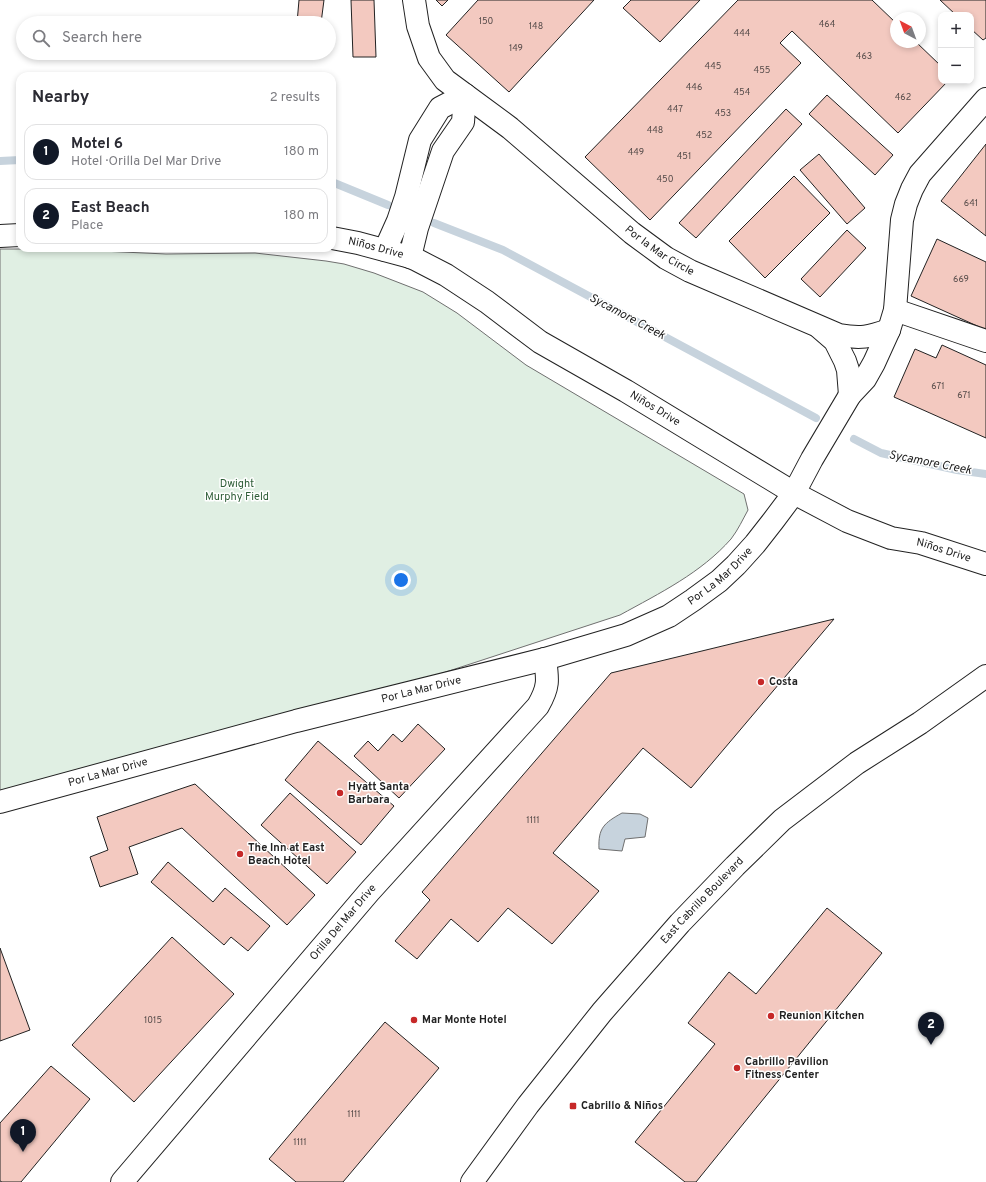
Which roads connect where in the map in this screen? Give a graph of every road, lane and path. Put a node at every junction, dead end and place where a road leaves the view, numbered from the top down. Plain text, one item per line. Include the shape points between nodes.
1 (414, 0) edge
2 (466, 95) junction
3 (986, 99) edge
4 (16, 235) edge
5 (0, 236) edge
6 (336, 239) edge
7 (385, 250) junction
8 (410, 257) junction
9 (892, 320) junction
10 (818, 326) junction
11 (986, 341) edge
12 (849, 397) junction
13 (794, 493) junction
14 (986, 564) edge
15 (545, 659) junction
16 (986, 676) edge
17 (0, 802) edge
18 (122, 1182) edge
19 (472, 1182) edge

1 - 2 street, Por la Mar Circle via 418,26 429,58 446,80
2 - 7 street via 440,108 420,140 406,197
2 - 8 street via 463,122 443,151
2 - 10 street, Por la Mar Circle via 510,128 632,233 666,258 690,271
3 - 9 street via 920,174 912,188 902,220
4 - 5 street
6 - 7 street, Niños Drive
7 - 8 street, Niños Drive
8 - 13 street, Niños Drive via 446,274 540,342
9 - 10 street, Por la Mar Circle via 871,336 854,338
9 - 11 street
9 - 12 street via 874,364
10 - 12 street via 835,341 845,361
12 - 13 street
13 - 14 street, Niños Drive via 847,521 891,538 921,543
13 - 15 street, Por La Mar Drive via 736,565 719,581 669,616 626,636
15 - 17 street, Por La Mar Drive via 296,720
15 - 18 street, Orilla Del Mar Drive via 548,678 546,693 538,706 369,892
16 - 19 street, East Cabrillo Boulevard via 920,723 857,763 782,820 740,861 680,923 602,1012 528,1105

